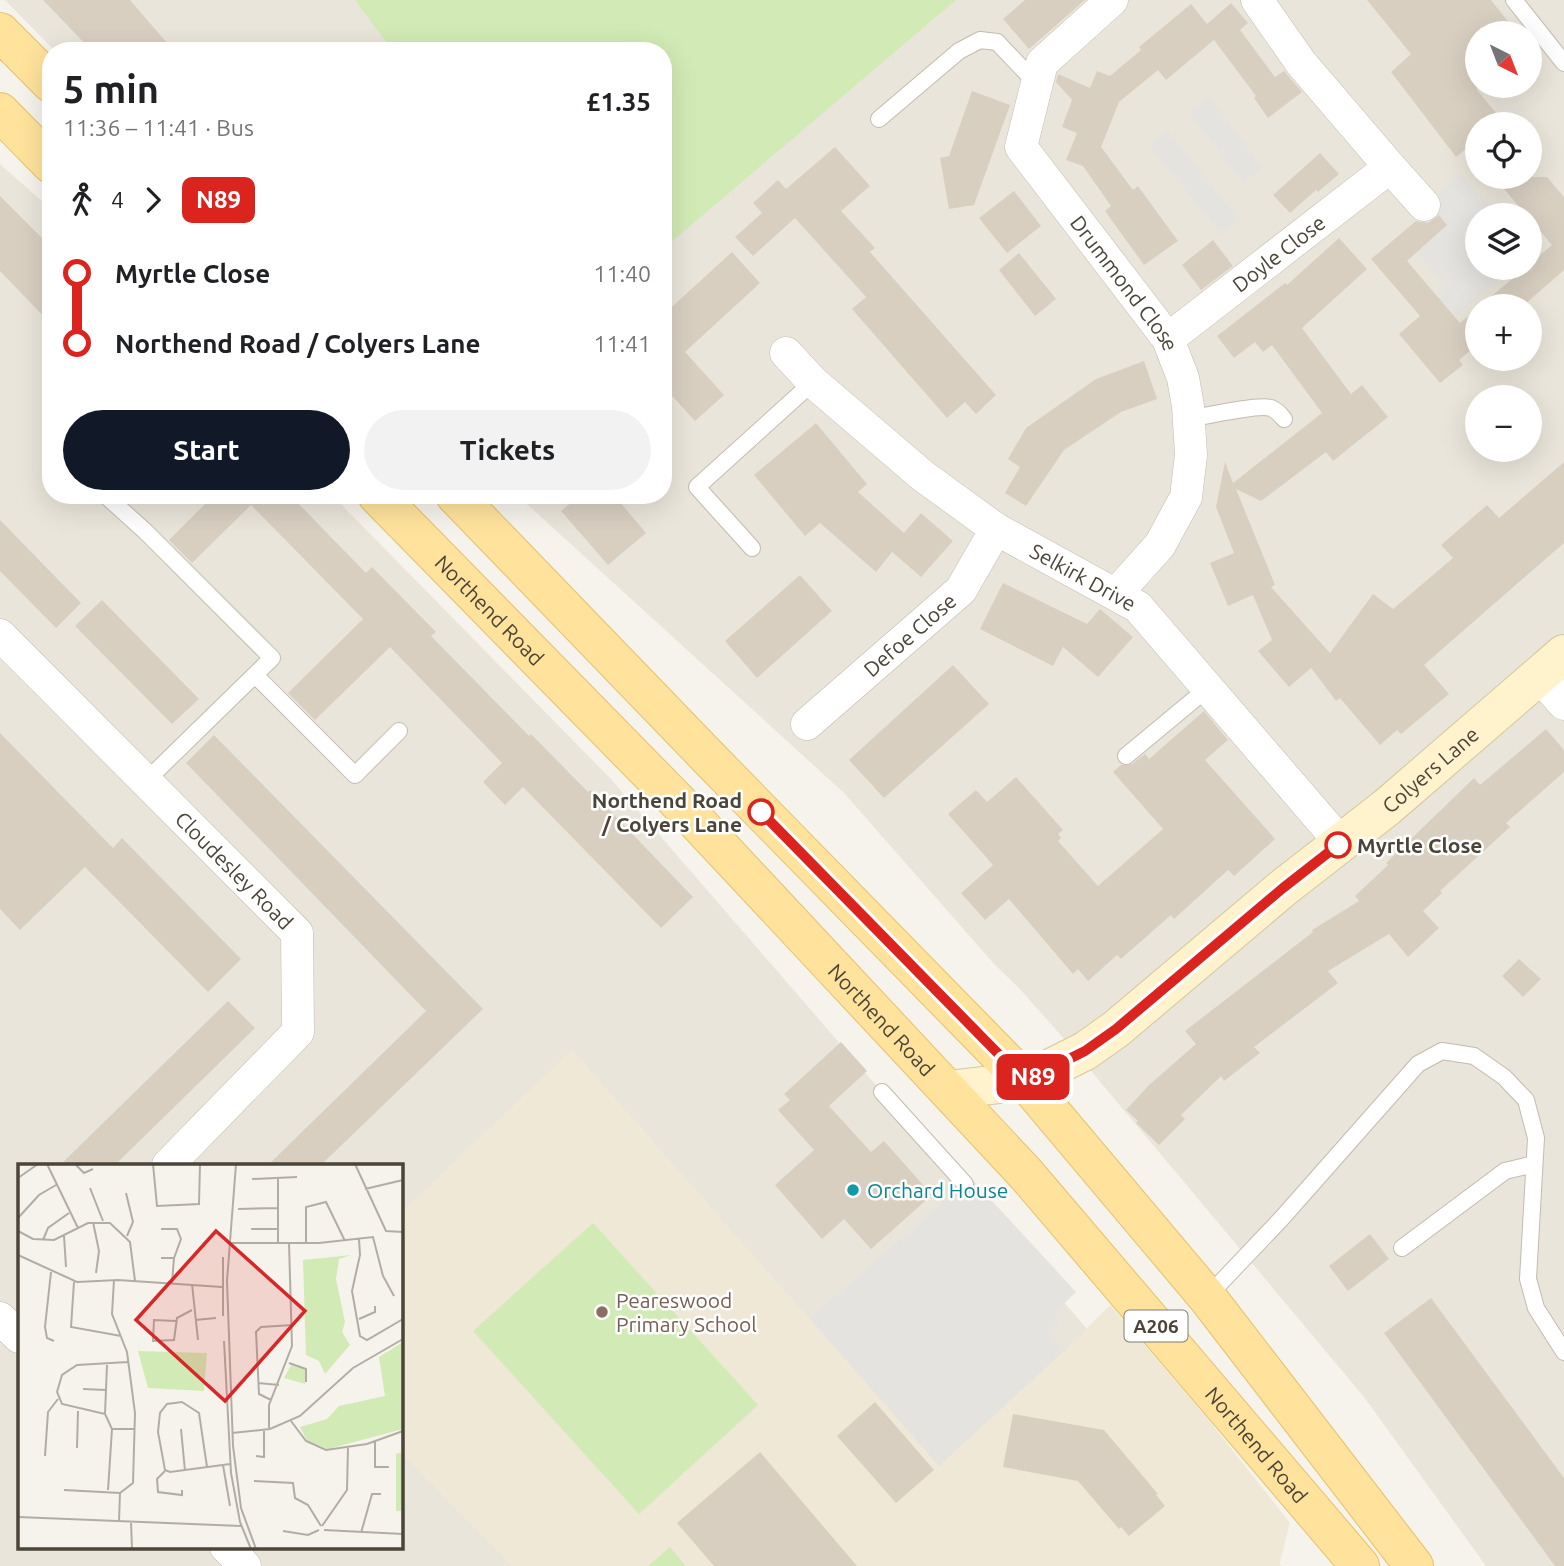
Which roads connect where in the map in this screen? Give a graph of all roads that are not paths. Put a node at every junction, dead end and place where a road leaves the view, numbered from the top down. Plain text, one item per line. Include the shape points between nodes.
1 (1112, 0) edge
2 (1257, 0) edge
3 (1514, 0) edge
4 (0, 32) edge
5 (1564, 63) edge
6 (42, 74) edge
7 (1037, 83) junction
8 (0, 112) edge
9 (879, 119) dead end
10 (42, 155) edge
11 (1390, 167) junction
12 (1424, 205) dead end
13 (1168, 340) junction
14 (786, 353) dead end
15 (813, 382) junction
16 (1189, 419) junction
17 (1284, 419) dead end
18 (115, 504) edge
19 (386, 504) edge
20 (464, 504) edge
21 (996, 529) junction
22 (752, 548) dead end
23 (1116, 594) junction
24 (0, 635) edge
25 (1552, 665) edge
26 (255, 676) junction
27 (1208, 688) junction
28 (1564, 704) edge
29 (807, 724) dead end
30 (398, 731) dead end
31 (1126, 756) dead end
32 (146, 781) junction
33 (1341, 843) junction
34 (1025, 1081) junction
35 (948, 1090) junction
36 (882, 1092) dead end
37 (169, 1164) edge
38 (1534, 1164) junction
39 (965, 1184) dead end
40 (1402, 1248) dead end
41 (1207, 1297) junction
42 (1564, 1352) edge
43 (227, 1548) edge
44 (1350, 1562) edge
45 (245, 1566) edge
46 (1414, 1566) edge

1 - 7 street, Drummond Close via 1042,63
2 - 11 street via 1301,63
3 - 5 lane
4 - 6 main road
7 - 9 lane via 997,42 980,40 959,51
7 - 13 street, Drummond Close via 1021,147
8 - 10 main road
11 - 12 street
11 - 13 street, Doyle Close
13 - 16 street, Drummond Close via 1183,379
14 - 15 street, Selkirk Drive
15 - 21 street, Selkirk Drive via 923,476
15 - 22 lane via 697,488
16 - 17 lane via 1257,406 1272,408
16 - 23 street, Drummond Close via 1186,497 1160,545
18 - 26 lane via 272,658
19 - 35 main road, Northend Road / A206 via 682,806
20 - 34 main road, A206
21 - 23 street, Selkirk Drive
21 - 29 street, Defoe Close via 961,590
23 - 27 street, Selkirk Drive via 1138,607
24 - 32 street, Cloudesley Road
25 - 28 street
25 - 33 street, Colyers Lane
26 - 30 lane via 355,775
26 - 32 lane
27 - 31 lane
27 - 33 street, Selkirk Drive
32 - 37 street, Cloudesley Road via 297,933 298,1032
33 - 34 street, Colyers Lane via 1116,1029 1085,1051
34 - 35 street, Colyers Lane
34 - 41 main road, A206
35 - 44 main road, Northend Road / A206 via 1090,1247
36 - 39 lane
38 - 40 lane via 1505,1171
38 - 41 lane via 1536,1138 1526,1100 1474,1056 1442,1051 1418,1064
38 - 42 lane via 1528,1279 1536,1308
41 - 46 main road, A206
43 - 45 street

